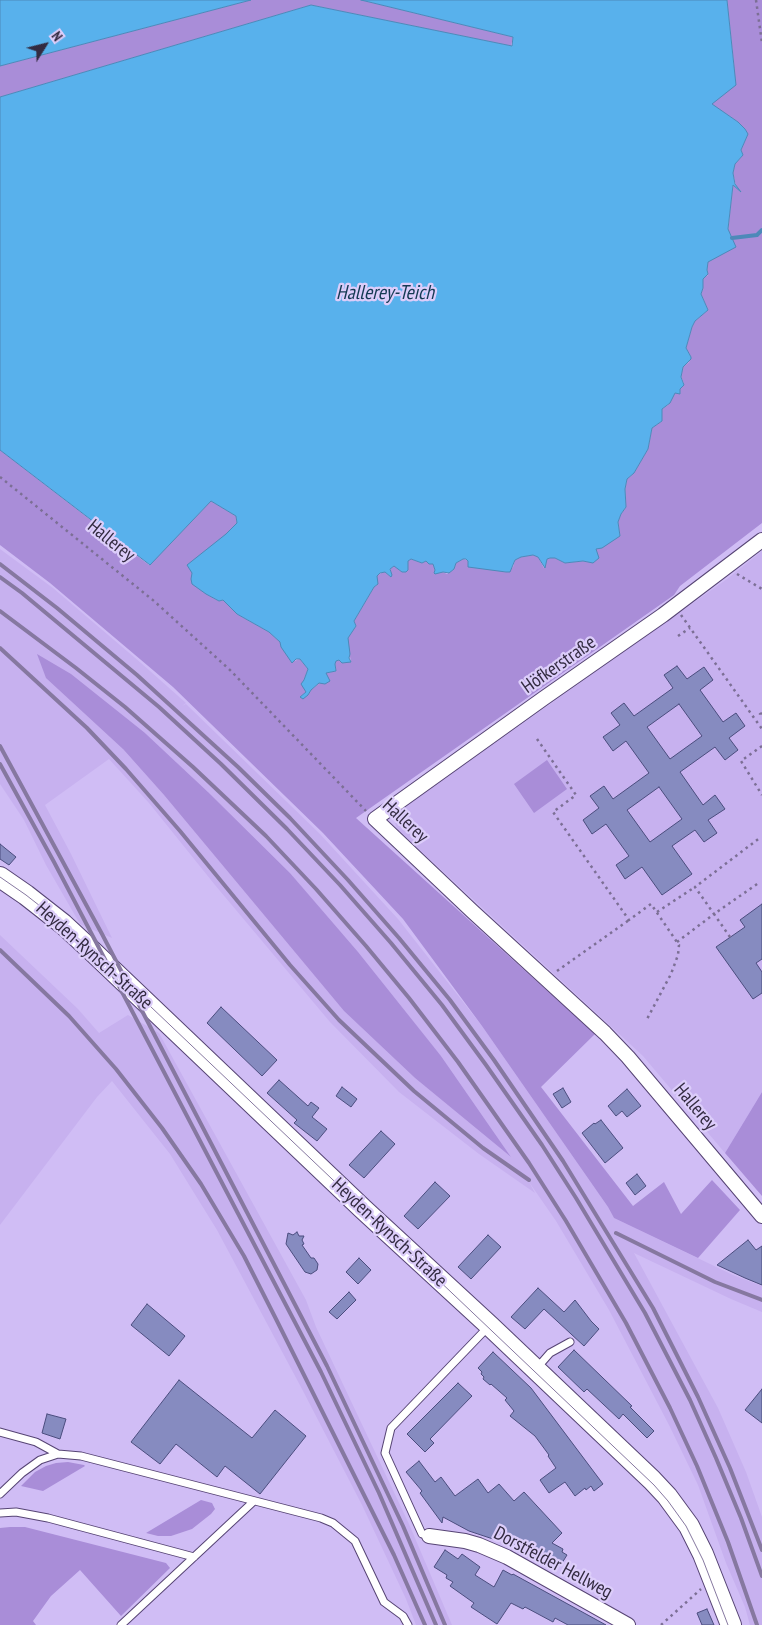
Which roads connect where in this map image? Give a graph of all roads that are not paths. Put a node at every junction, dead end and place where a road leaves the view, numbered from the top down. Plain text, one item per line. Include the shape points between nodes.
1 (762, 540) edge
2 (376, 819) joint
3 (0, 877) edge
4 (762, 1216) edge
5 (490, 1326) junction
6 (570, 1342) dead end
7 (536, 1369) junction
8 (0, 1432) edge
9 (58, 1454) junction
10 (0, 1494) edge
11 (254, 1502) junction
12 (0, 1513) edge
13 (429, 1536) joint
14 (194, 1557) junction
15 (121, 1625) edge
16 (408, 1625) edge
17 (628, 1625) edge
18 (731, 1625) edge

1 - 2 street, Höfkerstraße via 675,606
2 - 4 street, Hallerey via 606,1033
3 - 5 main road, Heyden-Rynsch-Straße via 90,948
5 - 7 main road, Heyden-Rynsch-Straße
5 - 13 lane via 391,1428 385,1453 422,1534
6 - 7 lane via 550,1353
7 - 18 main road, Heyden-Rynsch-Straße via 652,1480 678,1510 703,1554
8 - 9 lane via 36,1442
9 - 10 lane via 40,1460
9 - 11 lane via 81,1456
11 - 14 lane
11 - 16 lane via 333,1523 354,1541 384,1602 403,1616
12 - 14 lane via 16,1512 48,1518
13 - 17 street, Dorstfelder Hellweg via 479,1545
14 - 15 lane

